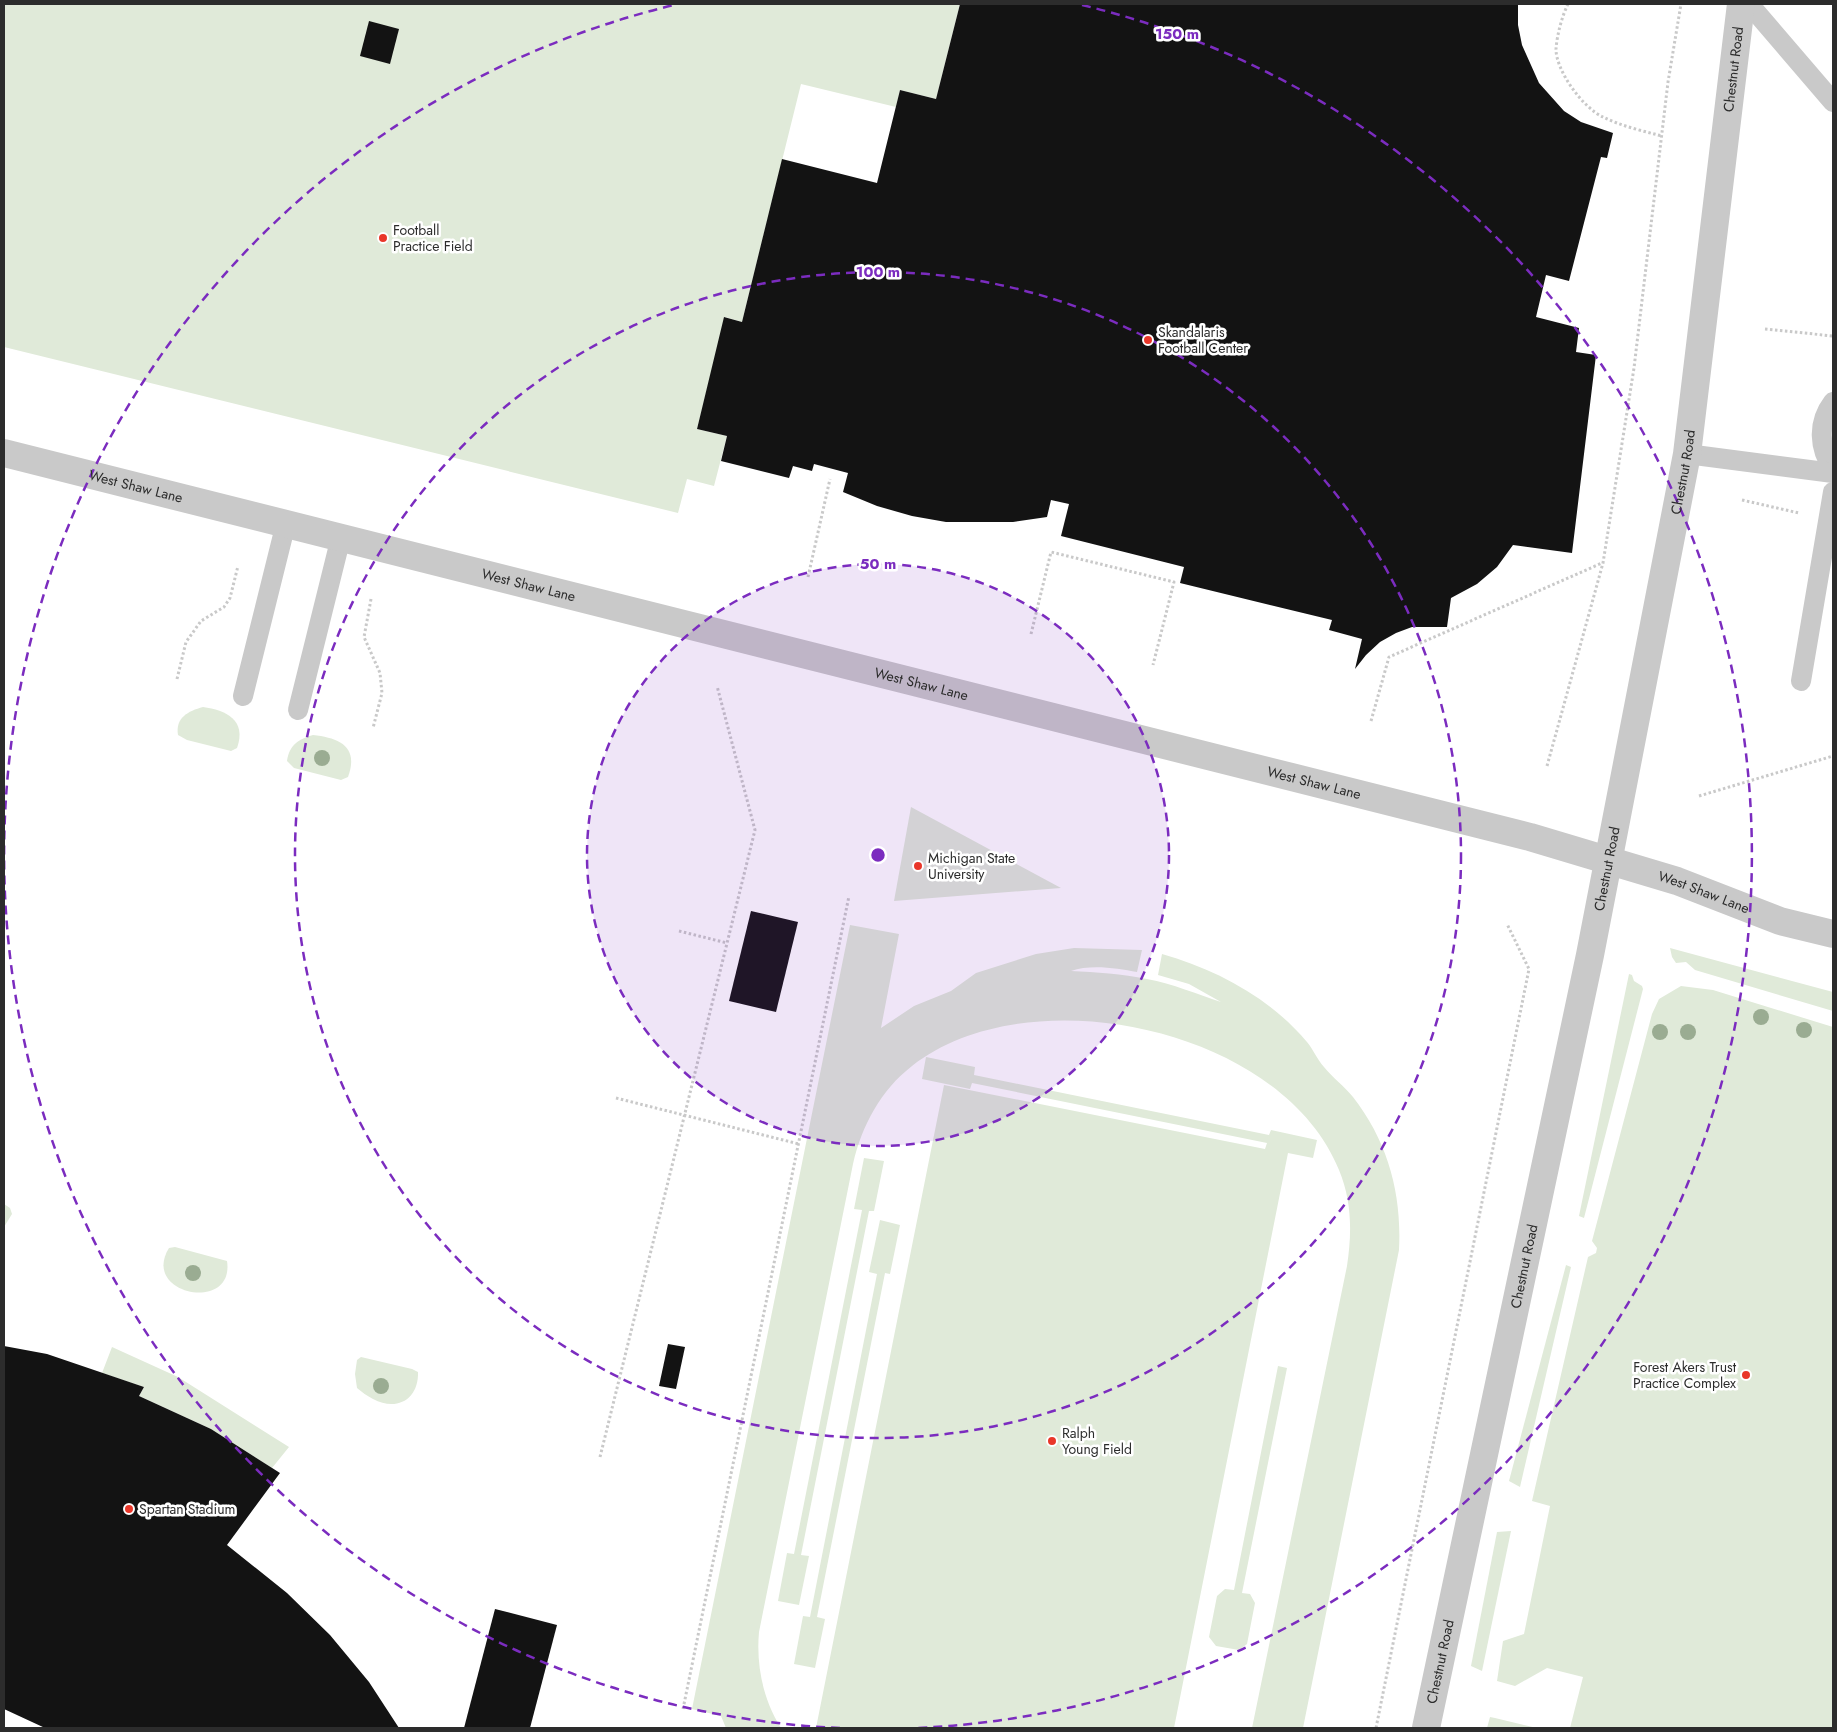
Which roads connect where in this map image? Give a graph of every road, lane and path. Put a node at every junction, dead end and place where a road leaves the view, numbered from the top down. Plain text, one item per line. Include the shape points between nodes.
1 (1568, 4) edge
2 (1681, 4) edge
3 (1741, 4) edge
4 (1749, 4) edge
5 (1833, 102) edge
6 (1662, 136) junction
7 (1765, 329) dead end
8 (1833, 336) edge
9 (1833, 402) edge
10 (4, 453) edge
11 (1687, 454) junction
12 (1833, 469) edge
13 (1833, 473) edge
14 (830, 479) dead end
15 (1833, 492) edge
16 (1742, 500) dead end
17 (1828, 519) junction
18 (286, 523) junction
19 (342, 537) junction
20 (1603, 563) junction
21 (238, 566) dead end
22 (808, 577) dead end
23 (371, 599) dead end
24 (1031, 634) dead end
25 (1153, 665) dead end
26 (176, 679) dead end
27 (1801, 681) dead end
28 (716, 686) dead end
29 (243, 696) dead end
30 (298, 710) dead end
31 (1371, 721) dead end
32 (373, 728) dead end
33 (1833, 756) edge
34 (1547, 766) dead end
35 (1699, 796) dead end
36 (1608, 860) junction
37 (849, 896) dead end
38 (1507, 924) dead end
39 (679, 931) dead end
40 (1833, 934) edge
41 (727, 943) junction
42 (616, 1098) dead end
43 (684, 1115) junction
44 (799, 1144) junction
45 (600, 1457) dead end
46 (683, 1709) dead end
47 (1376, 1728) edge
48 (1426, 1728) edge

1 - 6 path via 1556,50 1567,81 1584,104 1602,117
2 - 6 path
3 - 11 street, Chestnut Road
4 - 5 lane
6 - 20 path via 1634,368
7 - 8 path
9 - 12 lane via 1822,426 1822,443
10 - 18 street, West Shaw Lane
11 - 13 lane
11 - 36 street, Chestnut Road
14 - 22 path
15 - 17 lane
16 - 17 path
17 - 27 lane
18 - 19 street, West Shaw Lane
18 - 29 lane
19 - 30 lane
19 - 36 street, West Shaw Lane via 1530,837
20 - 31 path via 1389,656
20 - 34 path
21 - 26 path via 230,598 224,607 202,621 186,642
23 - 32 path via 364,637 380,673 382,693
24 - 25 path via 1051,552 1174,582
28 - 41 path via 756,830
33 - 35 path
36 - 40 street, West Shaw Lane via 1677,881 1780,921
36 - 48 street, Chestnut Road
37 - 44 path
38 - 47 path via 1530,969
39 - 41 path
41 - 43 path
42 - 43 path
43 - 44 path
43 - 45 path
44 - 46 path

